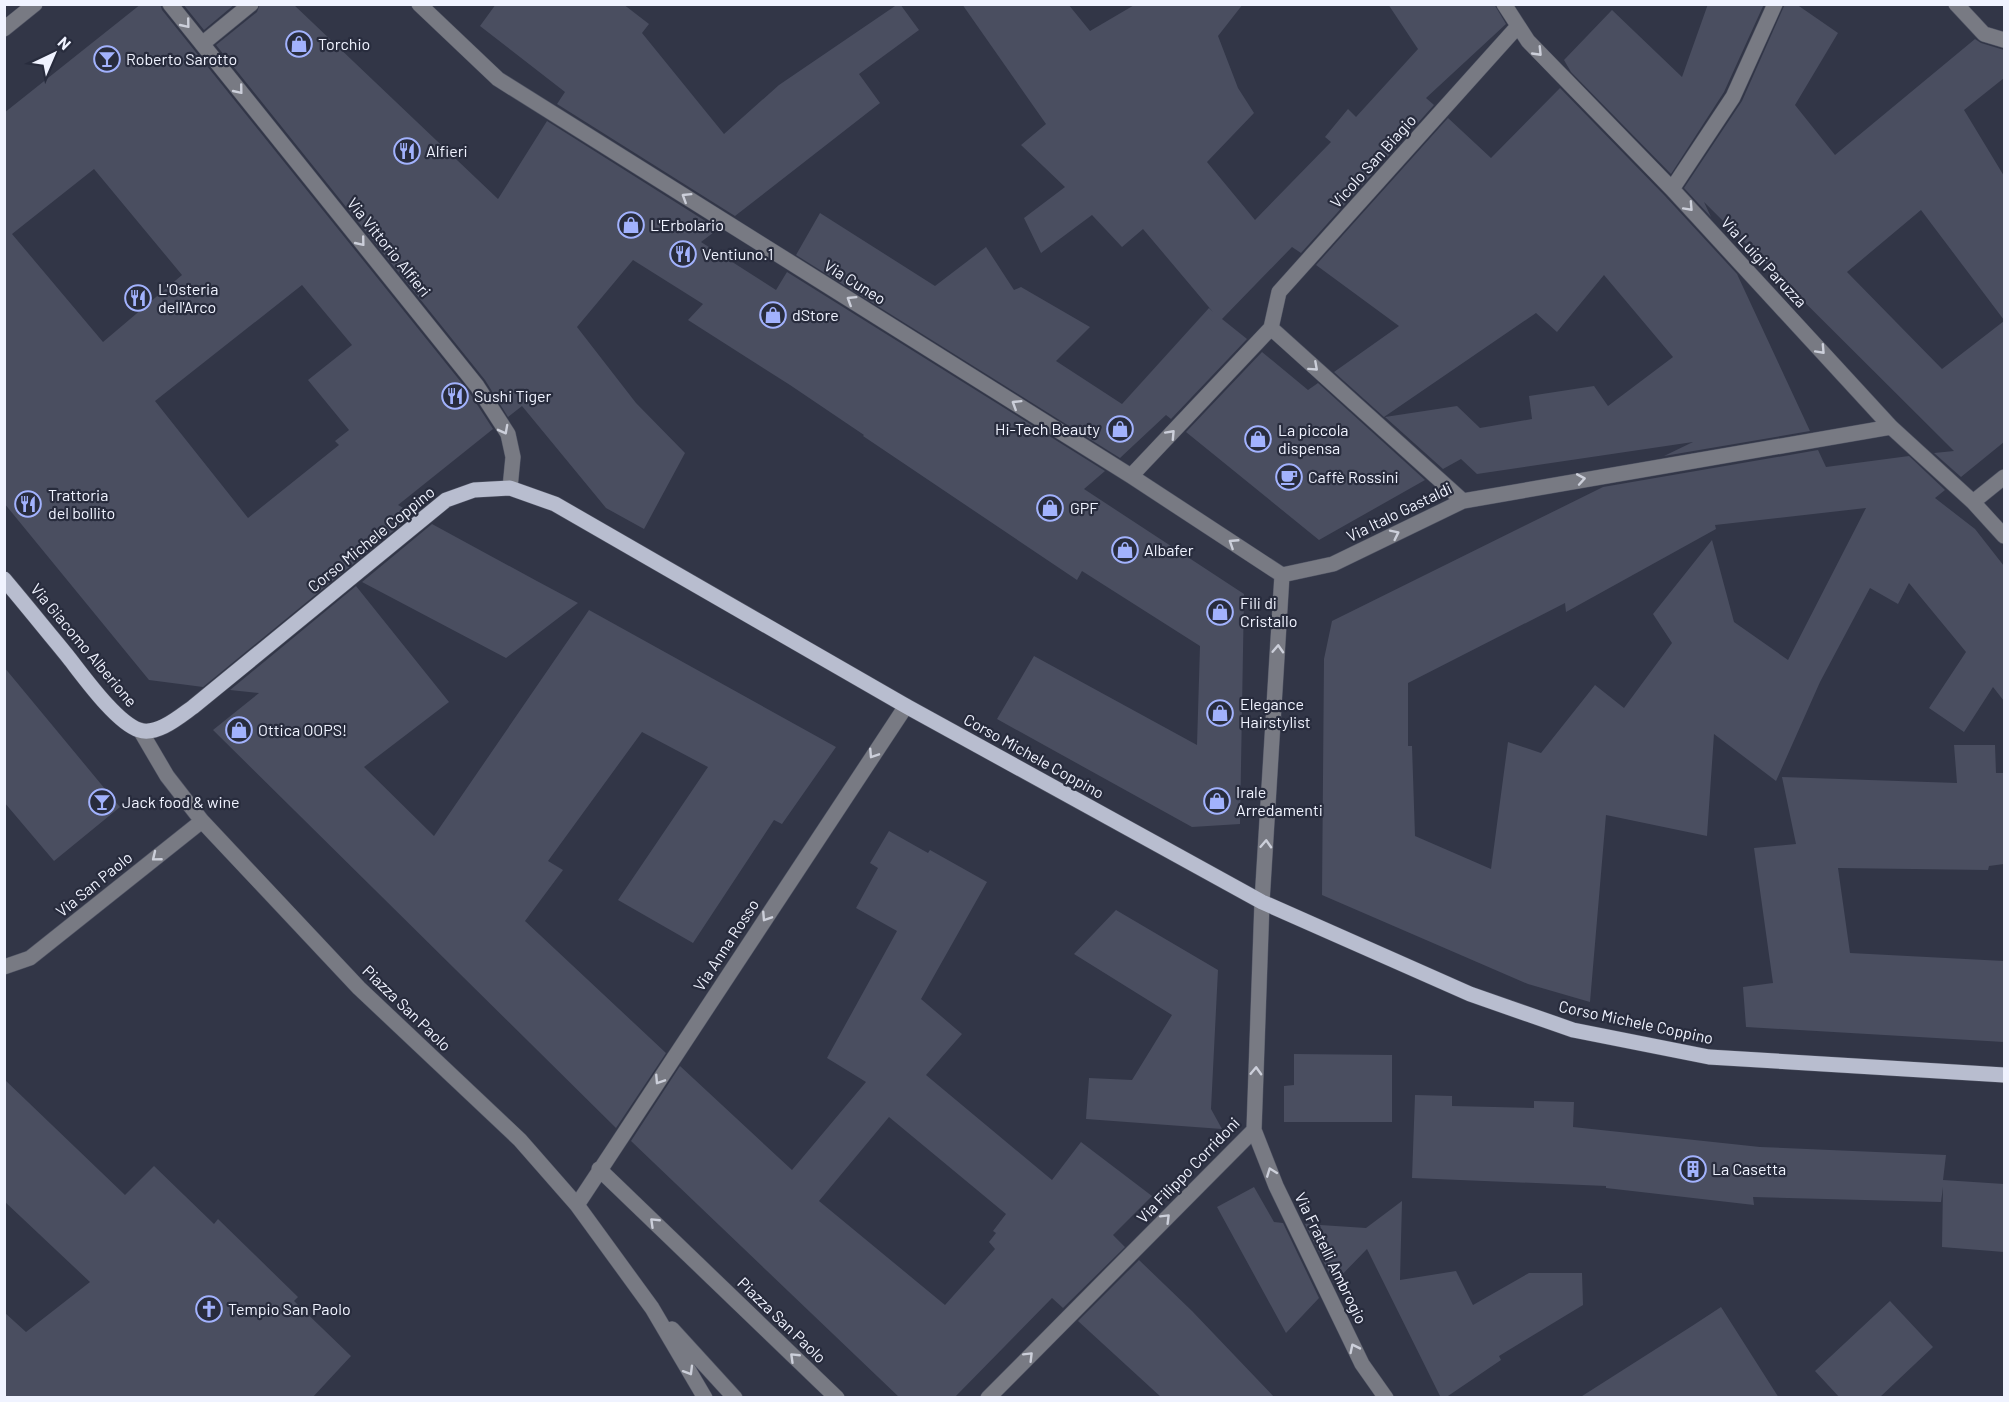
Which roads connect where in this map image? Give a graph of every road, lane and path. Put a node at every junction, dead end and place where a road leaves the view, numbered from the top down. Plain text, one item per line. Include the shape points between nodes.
1 (35, 4) edge
2 (170, 4) edge
3 (251, 4) edge
4 (419, 4) edge
5 (1504, 4) edge
6 (1775, 4) edge
7 (1956, 4) edge
8 (1518, 26) junction
9 (4, 29) edge
10 (2004, 40) edge
11 (202, 44) junction
12 (1672, 189) junction
13 (1270, 328) junction
14 (1891, 427) junction
15 (1131, 476) junction
16 (2004, 477) edge
17 (510, 488) junction
18 (1463, 501) junction
19 (1973, 502) junction
20 (2004, 536) edge
21 (1282, 575) junction
22 (4, 579) edge
23 (906, 706) junction
24 (140, 730) junction
25 (202, 820) junction
26 (1262, 902) junction
27 (4, 967) edge
28 (2004, 1075) edge
29 (1254, 1130) junction
30 (599, 1169) junction
31 (577, 1206) junction
32 (652, 1308) junction
33 (705, 1398) edge
34 (735, 1398) edge
35 (837, 1398) edge
36 (988, 1398) edge
37 (1386, 1398) edge

1 - 9 street
2 -> 11 street, Via Vittorio Alfieri
3 - 11 street
15 -> 4 street, Via Cuneo via 498,79
5 - 8 street, Via Luigi Paruzza
6 - 12 street via 1733,97
7 - 10 street via 1984,34
8 -> 12 street, Via Luigi Paruzza via 1528,41
8 - 13 street, Vicolo San Biagio via 1279,292
11 -> 17 street, Via Vittorio Alfieri via 477,386 508,434 513,457
12 -> 14 street, Via Luigi Paruzza
15 -> 13 street, Vicolo San Biagio
13 -> 18 street
18 -> 14 street, Via Italo Gastaldi
14 - 19 street, Via Luigi Paruzza
21 -> 15 street, Via Cuneo
16 - 19 street
17 - 23 main road, Corso Michele Coppino via 555,504
17 - 24 main road, Corso Michele Coppino via 474,490 446,500 193,707 153,730
21 -> 18 street, Via Italo Gastaldi via 1333,564
19 - 20 street, Via Luigi Paruzza
26 -> 21 street
22 - 24 main road, Via Giacomo Alberione via 104,701
23 - 26 main road, Corso Michele Coppino
23 -> 30 street, Via Anna Rosso
24 - 25 street, Piazza San Paolo via 167,776
25 -> 27 street, Via San Paolo via 30,958
25 - 31 street, Piazza San Paolo via 359,988 520,1140
26 - 28 main road, Corso Michele Coppino via 1470,994 1573,1030 1709,1057
29 -> 26 street, Via Filippo Corridoni
36 -> 29 street, Via Filippo Corridoni
37 -> 29 street, Via Fratelli Ambrogio via 1362,1364 1276,1186
30 - 31 street, Via Anna Rosso
35 -> 30 street, Piazza San Paolo
31 - 32 street, Piazza San Paolo
32 -> 33 street, Piazza San Paolo
32 - 34 street, Piazza San Paolo

